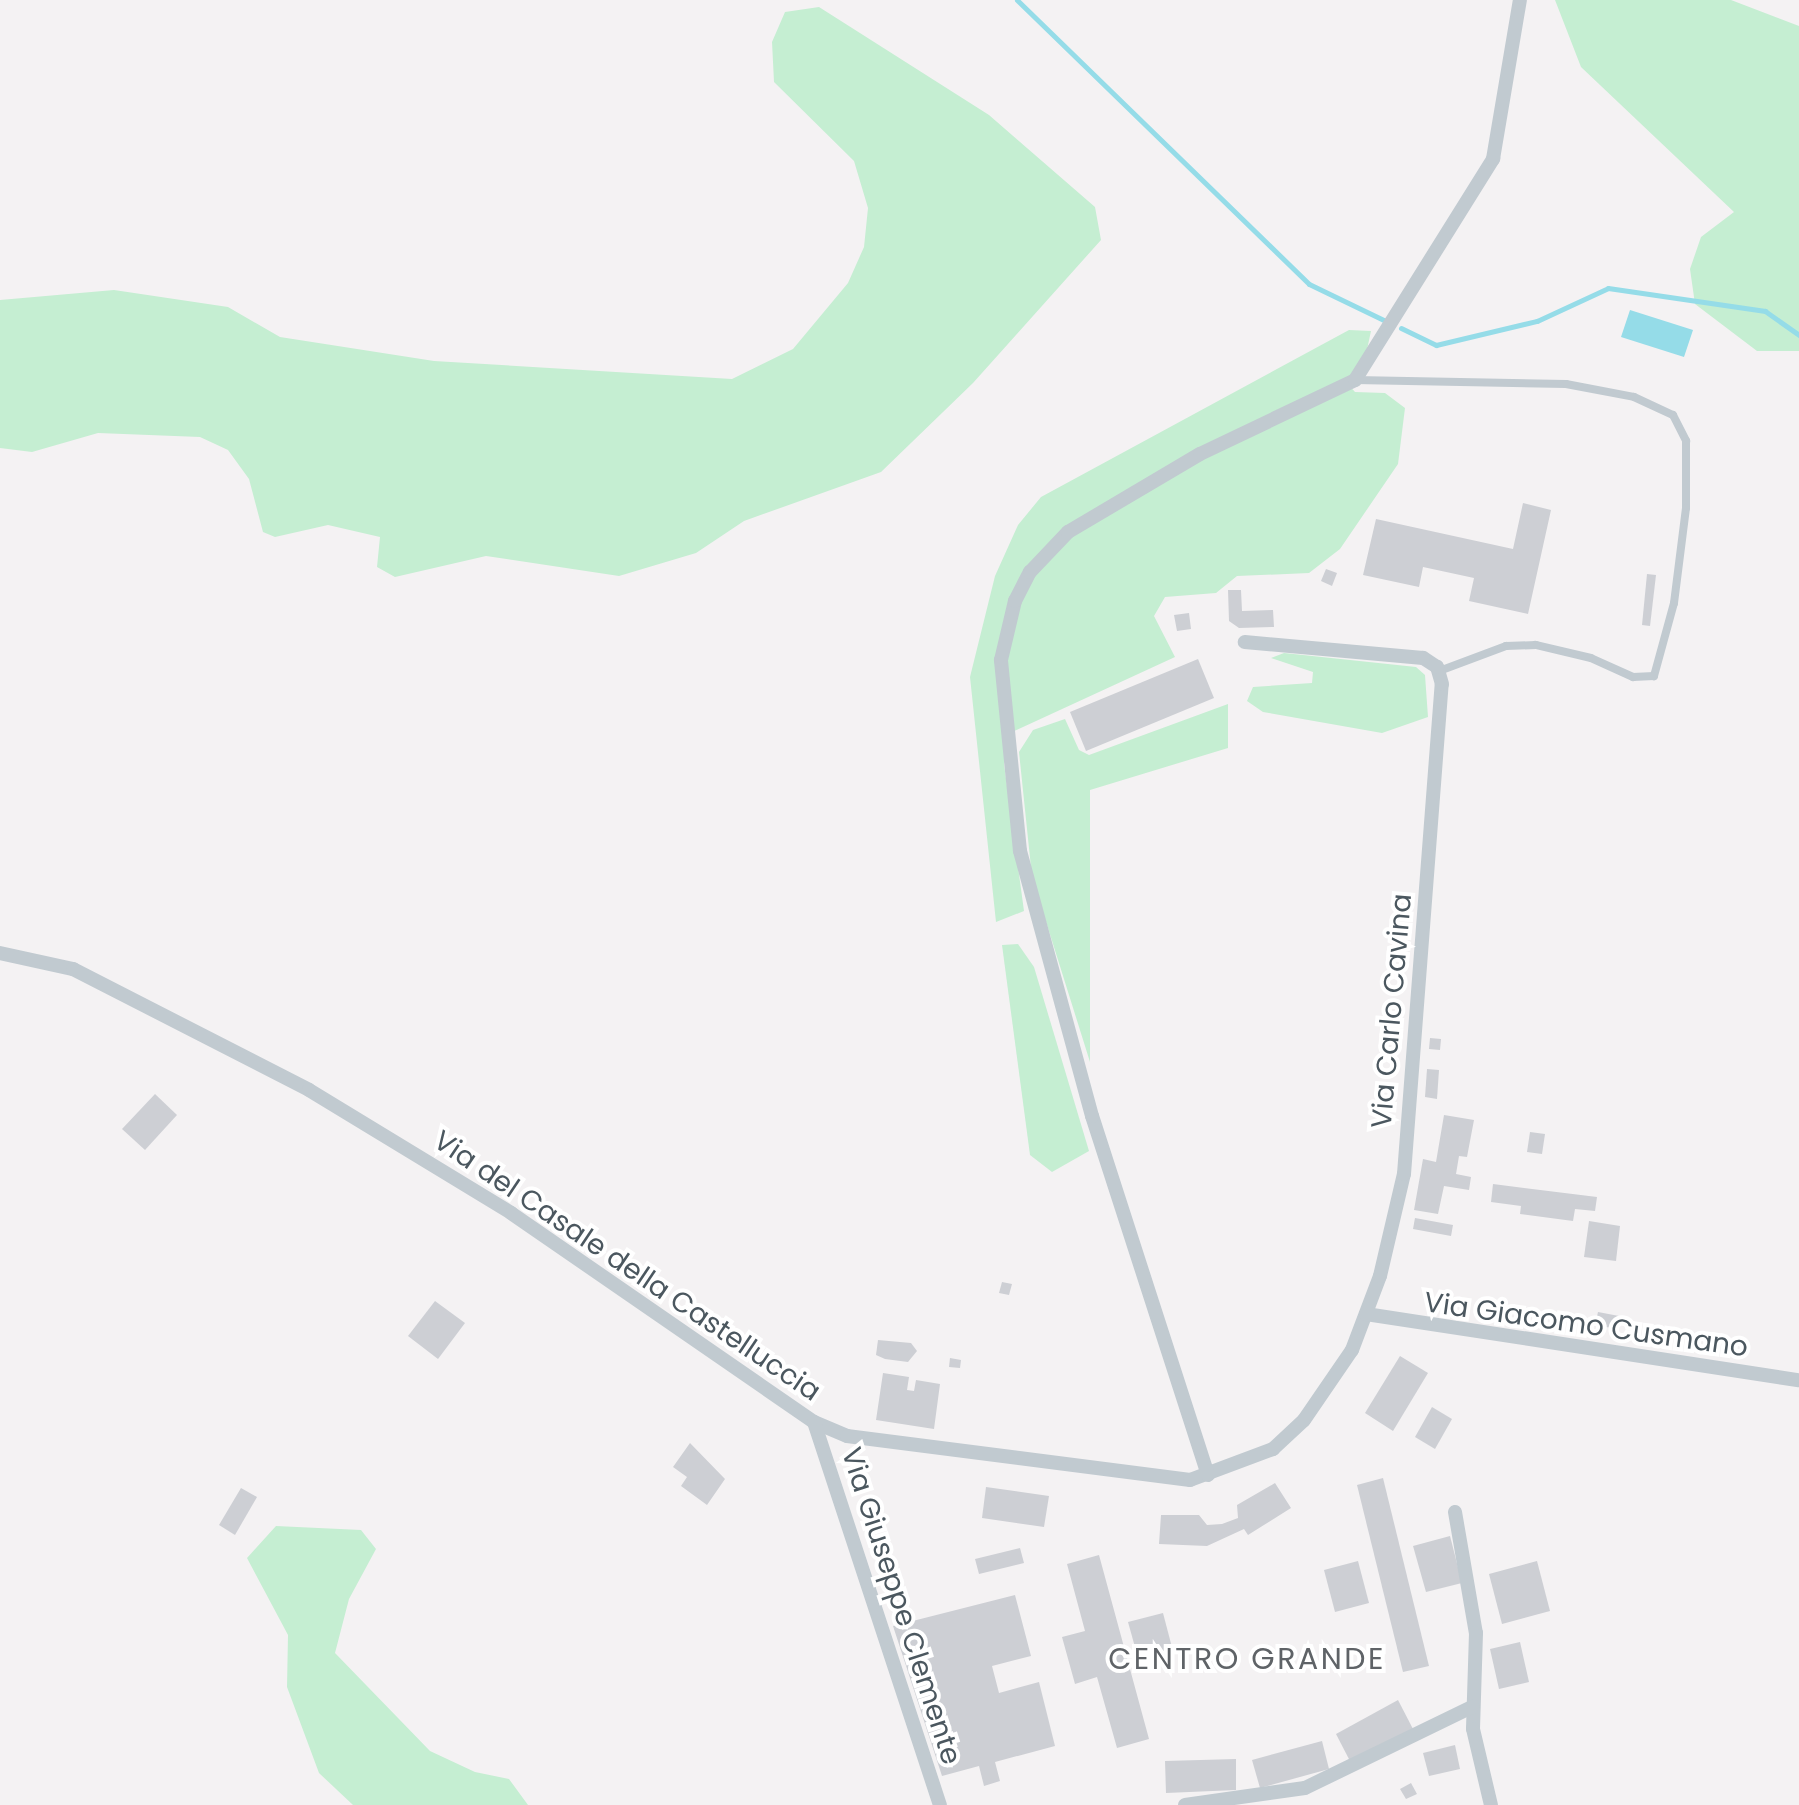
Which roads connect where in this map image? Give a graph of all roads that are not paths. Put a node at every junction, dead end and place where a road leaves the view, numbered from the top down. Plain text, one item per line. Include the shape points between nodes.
1 (1520, 0) edge
2 (1356, 380) junction
3 (1245, 642) dead end
4 (1439, 671) junction
5 (0, 953) edge
6 (1366, 1314) junction
7 (1799, 1380) edge
8 (814, 1422) junction
9 (1208, 1475) junction
10 (1455, 1512) dead end
11 (1472, 1707) junction
12 (940, 1805) edge
13 (1184, 1805) edge
14 (1491, 1805) edge

1 - 2 street via 1493,160
2 - 4 lane via 1566,384 1634,397 1673,415 1686,441 1674,603 1654,676 1633,677 1592,658 1536,646 1506,646
2 - 9 street via 1200,454 1068,532 1022,586 1000,660 1020,850 1092,1116
3 - 4 street via 1417,658
4 - 6 street, Via Carlo Cavina via 1404,1174
5 - 8 street, Via del Casale della Castelluccia via 74,969 310,1090 511,1213
6 - 7 street, Via Giacomo Cusmano
6 - 9 street, Via Carlo Cavina via 1352,1350 1304,1420 1273,1449
8 - 9 street, Via del Casale della Castelluccia via 848,1436 1116,1473 1179,1480
8 - 12 street, Via Giuseppe Clemente
10 - 11 street via 1476,1634
11 - 13 street via 1306,1788 1266,1799
11 - 14 street

